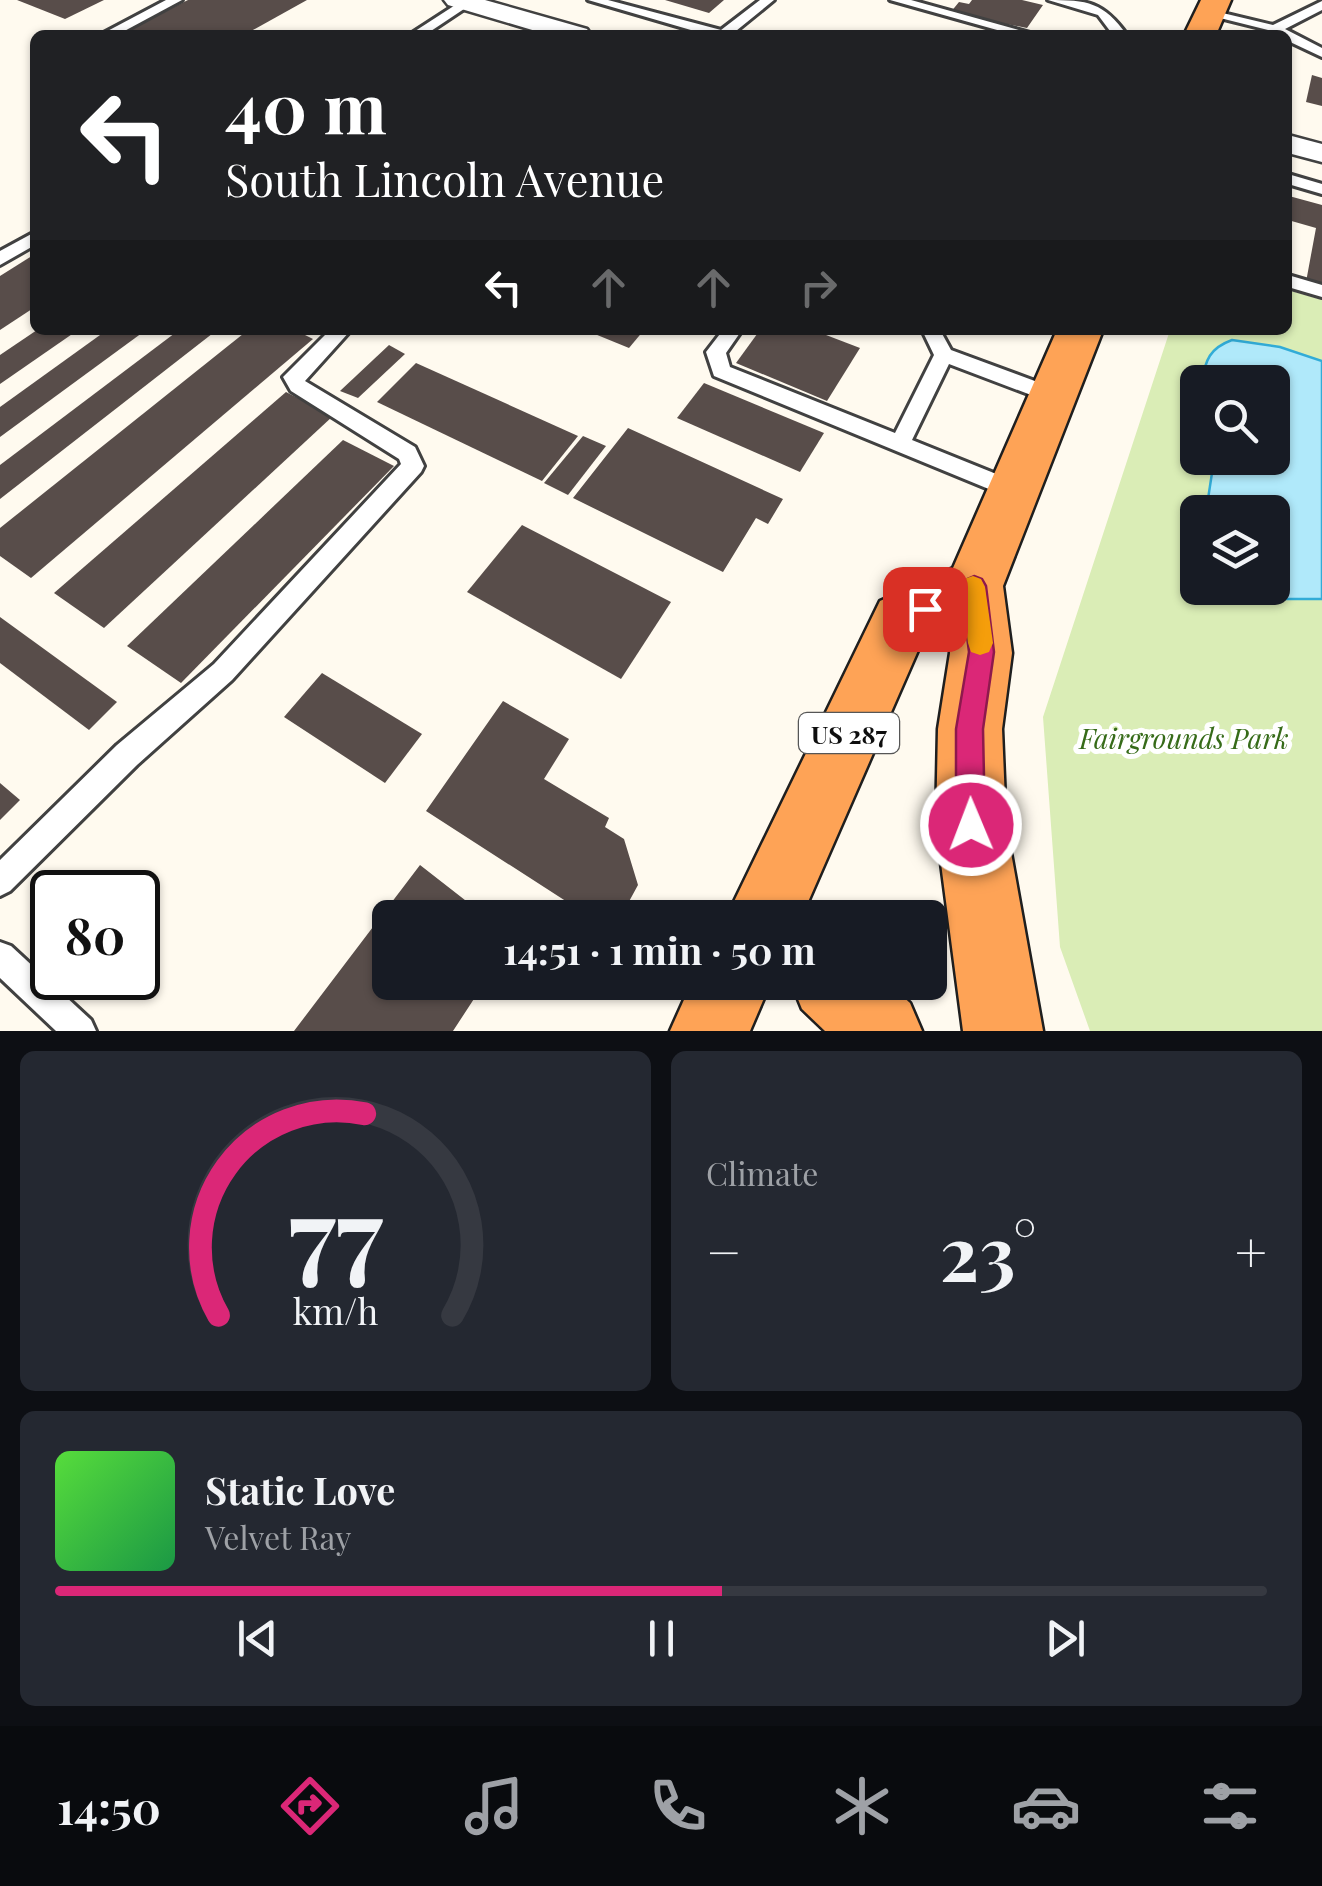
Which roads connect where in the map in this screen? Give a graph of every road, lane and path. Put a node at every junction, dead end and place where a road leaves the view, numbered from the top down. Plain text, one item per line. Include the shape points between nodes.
1 (176, 0) edge
2 (594, 0) edge
3 (768, 0) edge
4 (896, 0) edge
5 (951, 0) edge
6 (1054, 0) edge
7 (462, 1) edge
8 (1322, 5) edge
9 (938, 14) junction
10 (1208, 16) edge
11 (118, 30) edge
12 (423, 30) edge
13 (561, 30) edge
14 (705, 30) edge
15 (729, 30) edge
16 (1008, 30) edge
17 (1116, 30) edge
18 (1270, 30) edge
19 (1287, 30) edge
20 (1292, 38) edge
21 (1322, 53) edge
22 (1292, 145) edge
23 (1322, 154) edge
24 (1292, 181) edge
25 (1322, 189) edge
26 (30, 241) edge
27 (0, 259) edge
28 (1292, 282) edge
29 (1322, 292) edge
30 (337, 335) edge
31 (728, 335) edge
32 (934, 335) edge
33 (1078, 335) edge
34 (944, 355) junction
35 (1052, 394) junction
36 (900, 443) junction
37 (1012, 490) junction
38 (974, 586) junction
39 (0, 881) edge
40 (771, 900) edge
41 (0, 956) edge
42 (724, 1000) edge
43 (848, 1000) edge
44 (80, 1031) edge
45 (710, 1031) edge
46 (882, 1031) edge
47 (1003, 1031) edge

1 - 11 lane
2 - 14 lane
3 - 15 lane
4 - 9 lane
5 - 9 lane
6 - 17 lane via 1102,12
7 - 12 lane
7 - 13 street
8 - 19 lane
9 - 16 lane
10 - 18 lane
20 - 21 lane
22 - 23 street
24 - 25 lane
26 - 27 lane
28 - 29 lane
30 - 39 lane via 293,377 298,386 407,453 413,466 223,672 127,755
31 - 36 lane via 716,352 721,371
32 - 34 lane
33 - 35 highway
34 - 35 lane
34 - 36 lane
35 - 37 highway
36 - 37 lane
37 - 38 highway
38 - 40 highway, US 287 via 901,620
38 - 47 highway via 981,652 970,729 971,825
41 - 44 lane
42 - 45 highway
43 - 46 highway

